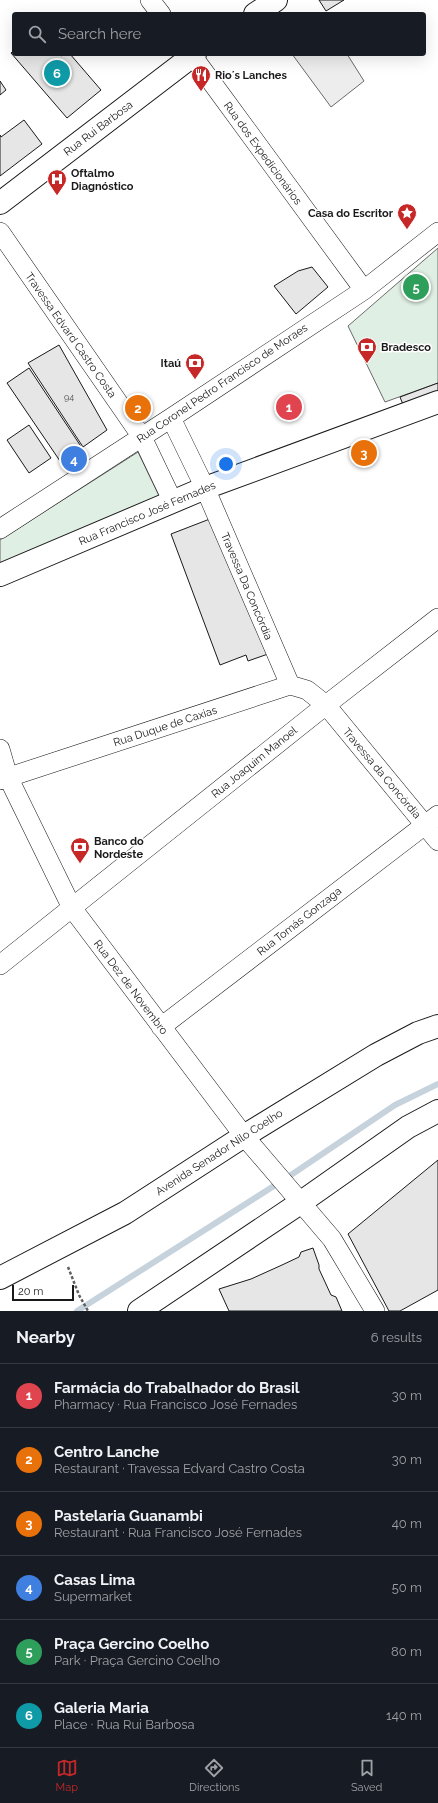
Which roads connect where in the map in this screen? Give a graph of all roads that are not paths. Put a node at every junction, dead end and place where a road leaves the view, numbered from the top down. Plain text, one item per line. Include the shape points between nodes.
1 (150, 0) edge
2 (276, 0) edge
3 (159, 12) edge
4 (258, 12) edge
5 (192, 56) edge
6 (194, 56) edge
7 (0, 203) edge
8 (0, 232) edge
9 (438, 232) edge
10 (364, 290) junction
11 (438, 402) edge
12 (171, 418) junction
13 (142, 437) junction
14 (205, 488) junction
15 (173, 502) junction
16 (0, 528) edge
17 (0, 575) edge
18 (438, 618) edge
19 (290, 685) junction
20 (326, 705) junction
21 (0, 749) edge
22 (4, 779) edge
23 (432, 820) edge
24 (438, 841) edge
25 (72, 908) junction
26 (0, 965) edge
27 (438, 1026) edge
28 (161, 1027) junction
29 (438, 1111) edge
30 (244, 1136) junction
31 (295, 1197) junction
32 (0, 1278) edge
33 (139, 1311) edge
34 (375, 1311) edge

1 - 3 street
2 - 4 main road
5 - 7 main road, Rua Rui Barbosa
6 - 10 street, Rua dos Expedicionários
8 - 13 street, Travessa Edvard Castro Costa
9 - 10 street, Rua Coronel Pedro Francisco de Moraes
10 - 12 street, Rua Coronel Pedro Francisco de Moraes
11 - 14 main road, Rua Francisco José Fernades
12 - 13 street, Rua Coronel Pedro Francisco de Moraes
12 - 14 street, Travessa Da Concórdia
13 - 15 street, Travessa Edvard Castro Costa
13 - 16 street, Rua Coronel Pedro Francisco de Moraes
14 - 15 main road, Rua Francisco José Fernades
14 - 19 street, Travessa Da Concórdia
15 - 17 main road, Rua Francisco José Fernades
18 - 20 street, Rua Joaquim Manoel
19 - 20 street via 307,690
19 - 22 street, Rua Duque de Caxias
20 - 23 street, Travessa da Concórdia
20 - 25 street, Rua Joaquim Manoel
21 - 22 street, Rua Dez de Novembro
22 - 25 street, Rua Dez de Novembro
23 - 24 street, Travessa da Concórdia
23 - 28 street, Rua Tomás Gonzaga
25 - 26 street, Rua Joaquim Manoel
25 - 28 street, Rua Dez de Novembro
27 - 30 main road, Avenida Senador Nilo Coelho via 418,1033 376,1055
28 - 30 street, Rua Dez de Novembro
29 - 31 main road
30 - 31 street, Rua Dez de Novembro
30 - 32 main road, Avenida Senador Nilo Coelho via 125,1213
31 - 33 main road
31 - 34 street, Rua Dez de Novembro via 332,1239

